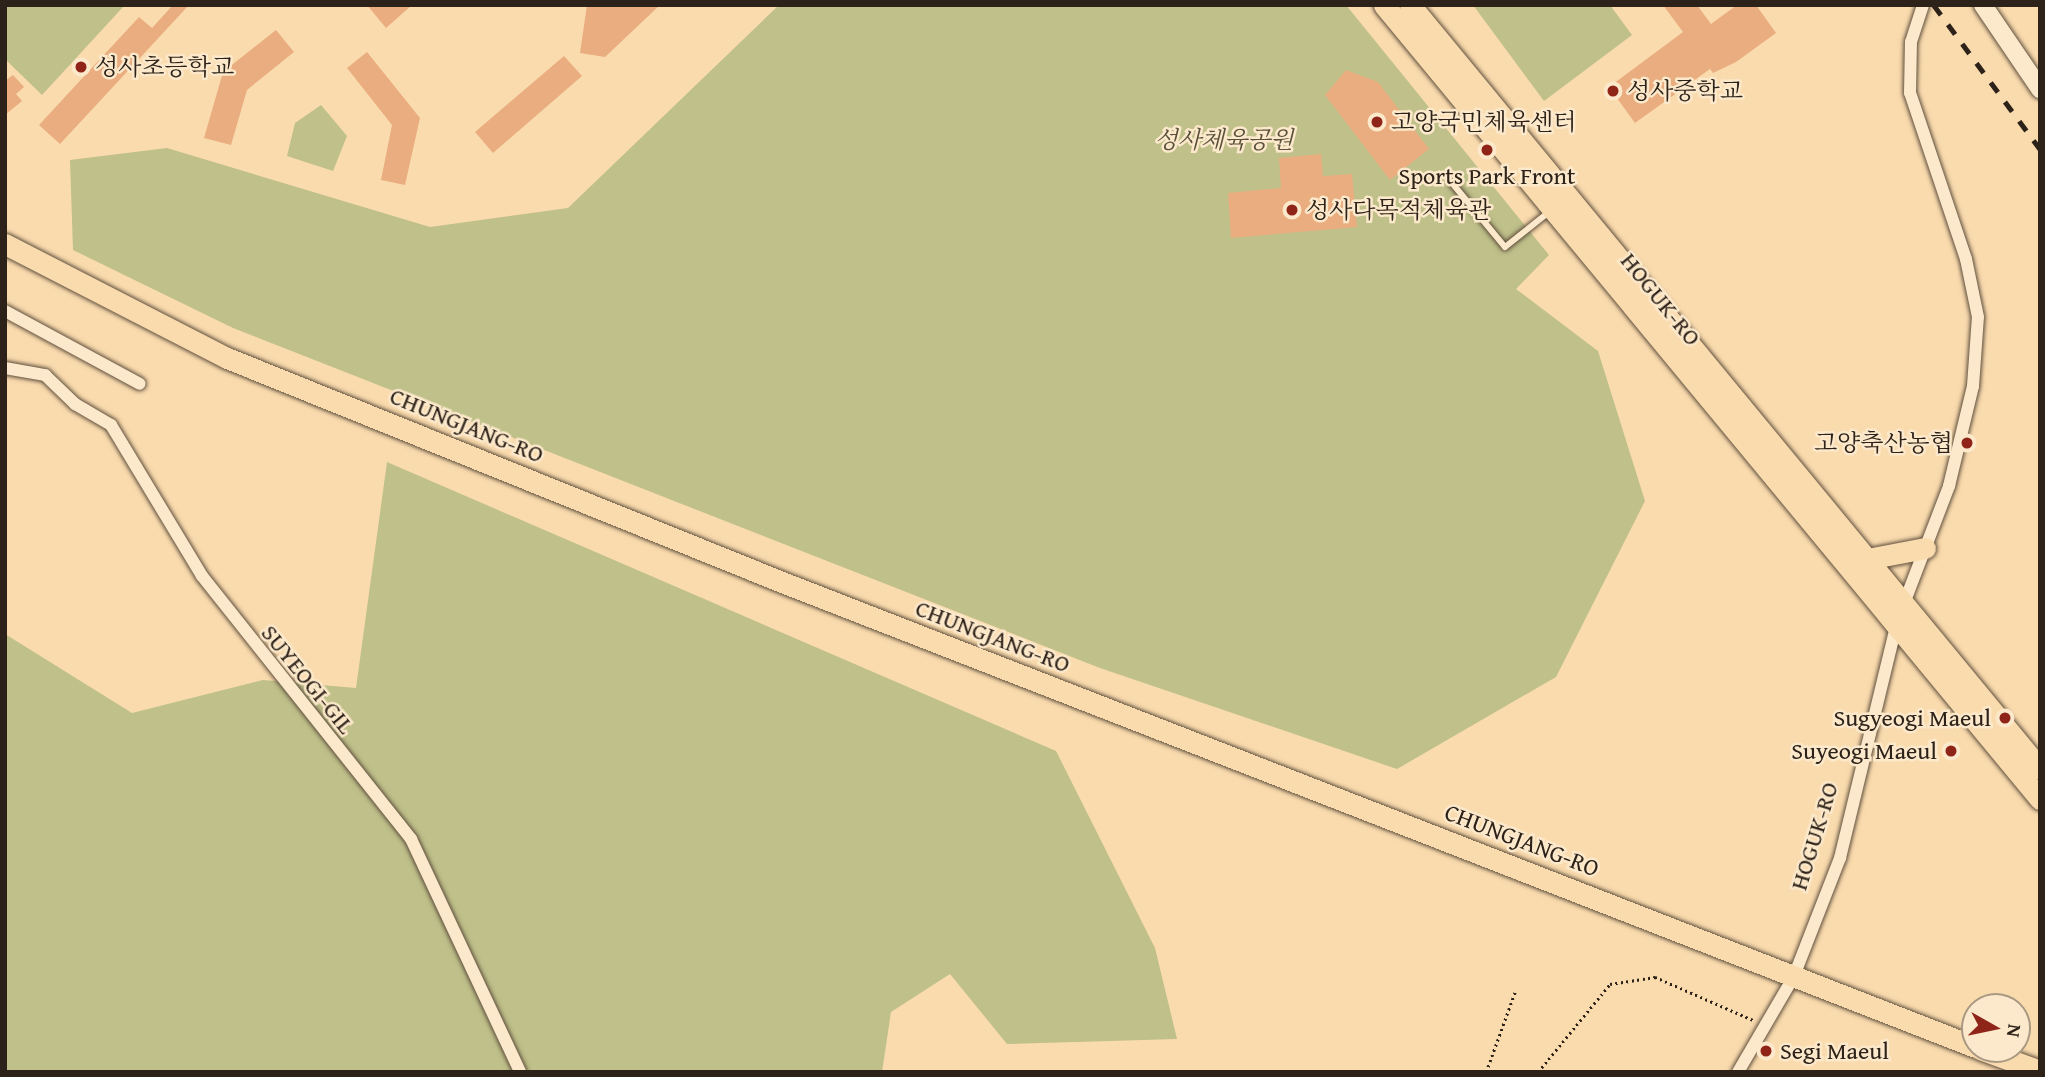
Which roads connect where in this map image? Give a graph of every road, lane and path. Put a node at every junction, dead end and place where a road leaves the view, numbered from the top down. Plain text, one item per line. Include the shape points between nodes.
1 (1384, 5) edge
2 (1410, 5) edge
3 (1923, 5) edge
4 (1983, 5) edge
5 (2040, 89) edge
6 (1452, 183) dead end
7 (1566, 192) junction
8 (1553, 209) junction
9 (5, 244) edge
10 (5, 311) edge
11 (5, 368) edge
12 (140, 384) dead end
13 (1925, 548) junction
14 (1867, 559) junction
15 (1904, 605) junction
16 (1896, 626) junction
17 (2040, 769) edge
18 (2040, 799) edge
19 (1794, 976) junction
20 (1515, 992) dead end
21 (1766, 1025) junction
22 (1961, 1042) edge
23 (2018, 1063) edge
24 (2040, 1071) edge
25 (520, 1072) edge
26 (1486, 1072) edge
27 (1538, 1072) edge
28 (1738, 1072) edge

1 - 8 main road, HOGUK-RO
2 - 7 main road, HOGUK-RO
3 - 13 street, HOGUK-RO via 1911,42 1910,93 1966,259 1978,317 1973,386
4 - 5 main road
6 - 8 lane via 1506,247
7 - 8 lane
7 - 14 main road, HOGUK-RO
8 - 16 main road, HOGUK-RO
9 - 19 main road, CHUNGJANG-RO via 227,358
10 - 12 street
11 - 25 street, SUYEOGI-GIL via 44,375 75,404 111,425 202,576 411,839
13 - 14 main road
13 - 15 street, HOGUK-RO
14 - 15 main road, HOGUK-RO
15 - 16 street, HOGUK-RO
15 - 17 main road, HOGUK-RO
16 - 18 main road, HOGUK-RO
16 - 19 street, HOGUK-RO via 1852,821
19 - 21 street
19 - 22 main road, CHUNGJANG-RO
20 - 26 path
21 - 27 path via 1655,977 1610,984
21 - 28 street
23 - 24 main road, CHUNGJANG-RO

